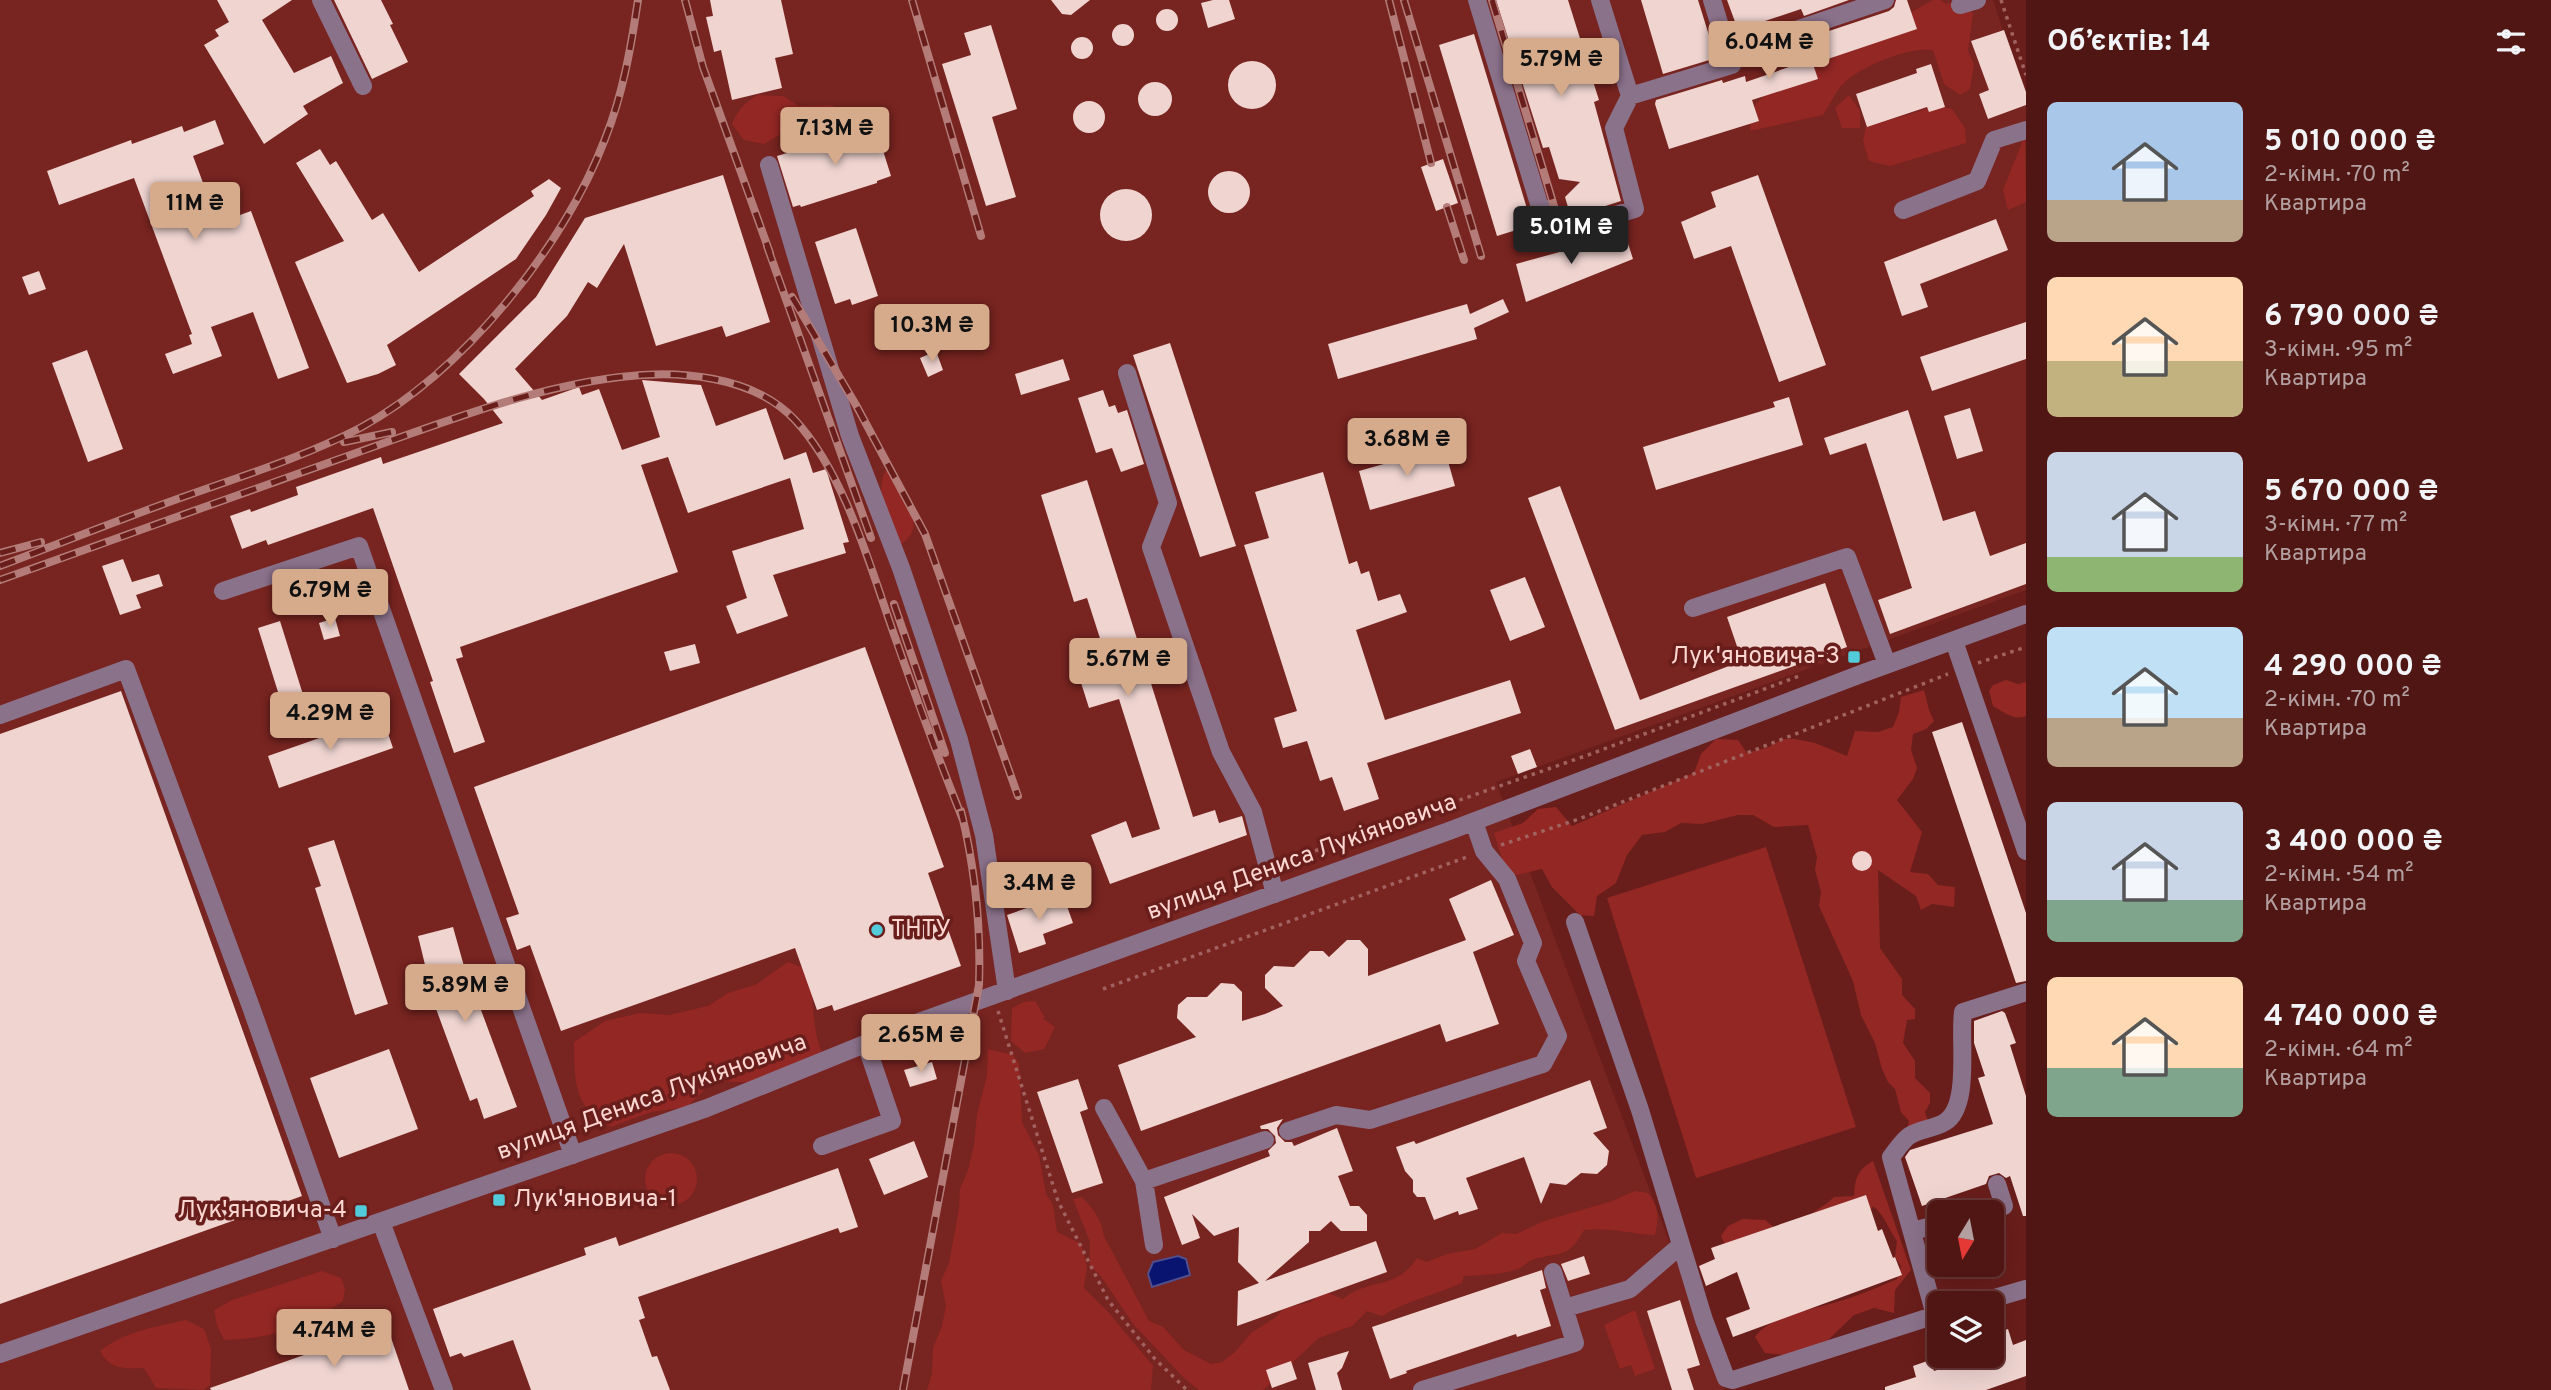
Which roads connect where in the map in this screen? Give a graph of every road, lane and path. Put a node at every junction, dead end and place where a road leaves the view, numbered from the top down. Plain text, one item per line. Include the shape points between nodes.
1 (321, 0) edge
2 (1478, 0) edge
3 (1600, 0) edge
4 (1712, 0) edge
5 (1885, 0) edge
6 (2001, 0) edge
7 (1728, 53) junction
8 (2026, 75) edge
9 (363, 86) dead end
10 (1630, 96) junction
11 (2026, 130) edge
12 (769, 165) dead end
13 (1903, 210) dead end
14 (1126, 373) dead end
15 (223, 591) dead end
16 (1693, 608) dead end
17 (2026, 614) edge
18 (1954, 641) junction
19 (2026, 647) edge
20 (1887, 664) junction
21 (1964, 668) junction
22 (1808, 673) dead end
23 (0, 715) edge
24 (1474, 822) junction
25 (1484, 851) junction
26 (2026, 851) edge
27 (1268, 867) junction
28 (1275, 894) junction
29 (1575, 922) dead end
30 (1104, 989) dead end
31 (2026, 992) edge
32 (1000, 993) junction
33 (866, 1044) junction
34 (1104, 1108) dead end
35 (1288, 1131) dead end
36 (1265, 1140) dead end
37 (821, 1146) dead end
38 (573, 1155) junction
39 (1144, 1181) junction
40 (1997, 1184) dead end
41 (2002, 1200) edge
42 (382, 1222) junction
43 (1927, 1227) edge
44 (1913, 1231) junction
45 (333, 1239) junction
46 (1154, 1245) dead end
47 (1681, 1245) junction
48 (1553, 1272) dead end
49 (2026, 1289) edge
50 (1930, 1291) edge
51 (2004, 1295) edge
52 (1565, 1308) junction
53 (1927, 1318) edge
54 (0, 1354) edge
55 (444, 1390) edge
56 (1187, 1390) edge
57 (1422, 1390) edge

1 - 9 street
2 - 10 street via 1539,204 1566,230 1635,209 1614,128
3 - 10 street
4 - 7 street
5 - 7 street
6 - 8 path
7 - 10 street via 1731,65
11 - 13 street via 1994,140 1977,181
12 - 32 street via 850,436 959,740 984,835
14 - 27 street via 1168,503 1151,547 1221,752 1253,812
15 - 38 street via 359,546
16 - 20 street via 1847,557
17 - 18 street, вулиця Дениса Лукіяновича
18 - 20 street, вулиця Дениса Лукіяновича
18 - 21 street
19 - 21 path
20 - 24 street, вулиця Дениса Лукіяновича
21 - 25 path via 1579,819
21 - 26 street
22 - 27 path
23 - 45 street via 126,669
24 - 25 street
24 - 28 street, вулиця Дениса Лукіяновича
25 - 30 path
25 - 35 street via 1507,879 1533,943 1526,961 1558,1036 1543,1064 1370,1120 1336,1115
27 - 28 street
28 - 32 street, вулиця Дениса Лукіяновича
29 - 47 street
31 - 44 street via 1963,1012 1958,1107 1947,1121 1909,1136 1891,1157
32 - 33 street, вулиця Дениса Лукіяновича
32 - 56 path via 1007,1041 1058,1201 1108,1300 1155,1359
33 - 37 street via 892,1121
33 - 38 street, вулиця Дениса Лукіяновича
34 - 39 street
36 - 39 street
38 - 42 street, вулиця Дениса Лукіяновича
39 - 46 street
40 - 41 street
42 - 45 street, вулиця Дениса Лукіяновича
42 - 55 street
43 - 44 street
44 - 50 street
45 - 54 street, вулиця Дениса Лукіяновича
47 - 52 street via 1630,1289
47 - 53 street via 1726,1378 1733,1380
48 - 52 street
49 - 51 street
52 - 57 street via 1575,1343

